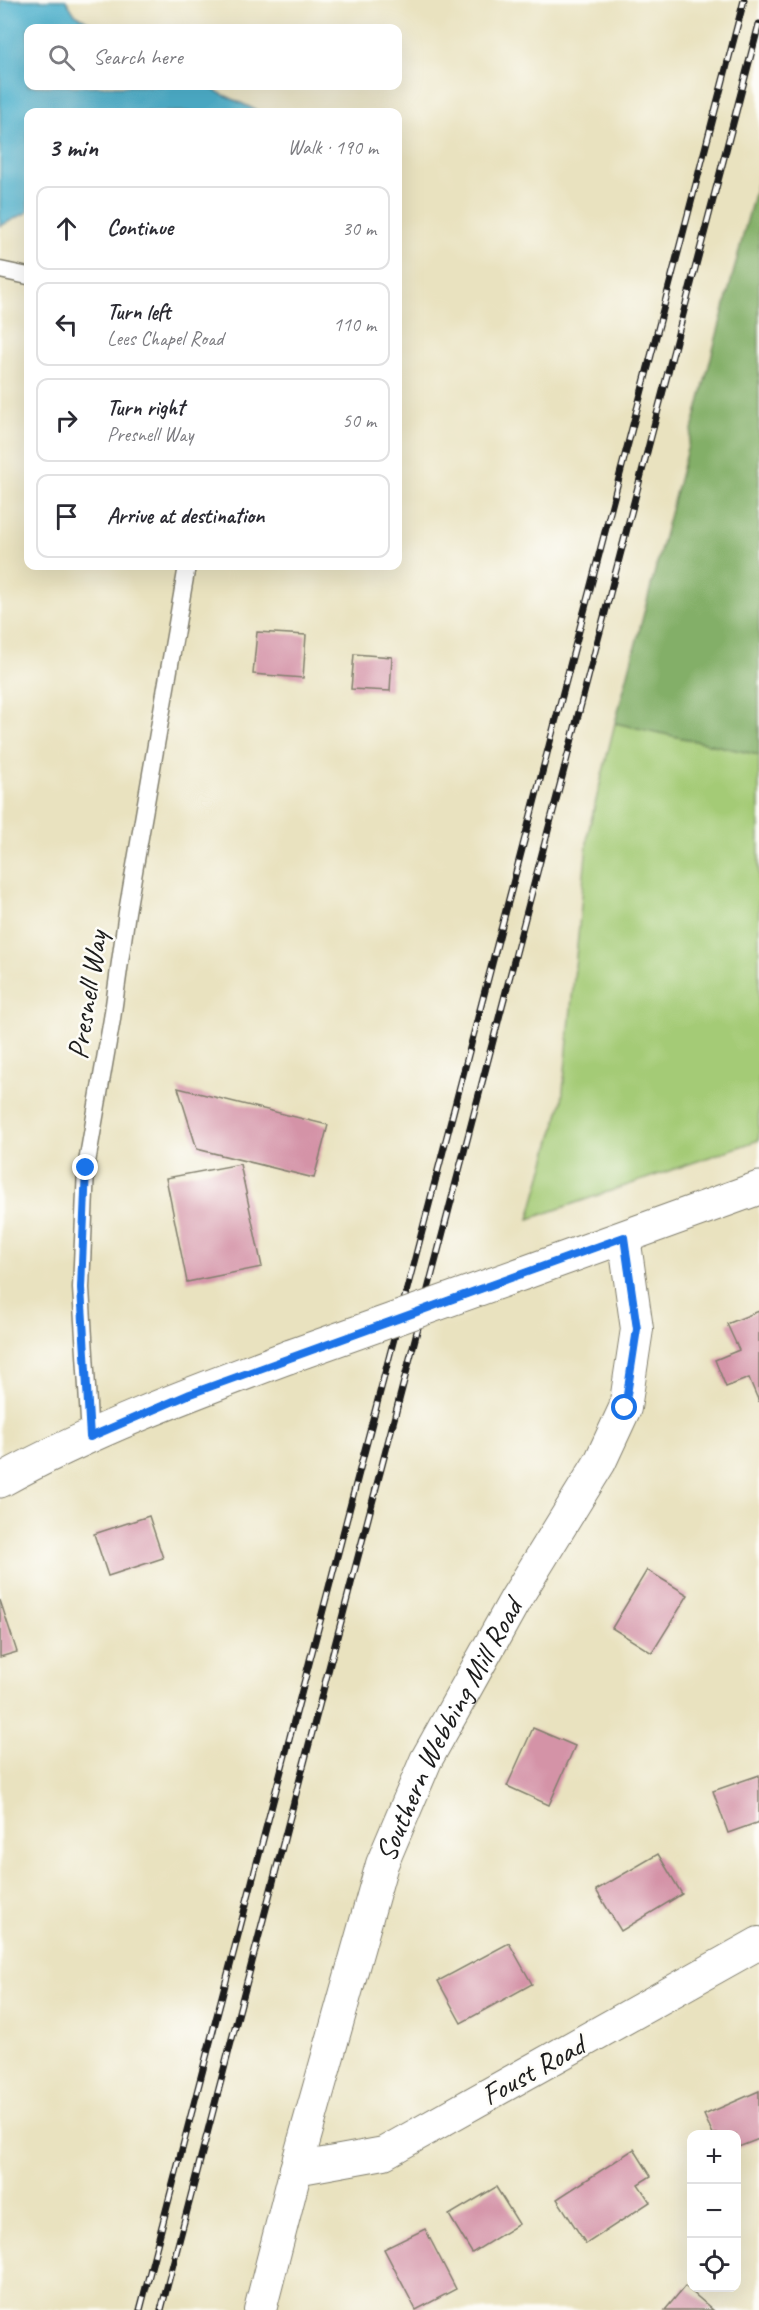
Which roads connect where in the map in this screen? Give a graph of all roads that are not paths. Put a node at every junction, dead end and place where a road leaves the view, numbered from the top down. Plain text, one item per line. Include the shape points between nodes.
1 (0, 270) edge
2 (24, 275) edge
3 (186, 570) edge
4 (759, 1188) edge
5 (624, 1237) junction
6 (90, 1437) junction
7 (0, 1481) edge
8 (759, 1942) edge
9 (296, 2169) junction
10 (260, 2310) edge

1 - 2 lane
3 - 6 lane, Presnell Way via 86,1168 81,1288
4 - 5 main road
5 - 6 main road, bridge via 291,1356
5 - 9 street, Southern Webbing Mill Road via 637,1329 625,1408 600,1462 515,1600 426,1760 382,1864
6 - 7 main road
8 - 9 street, Foust Road via 384,2153
9 - 10 street, Southern Webbing Mill Road

